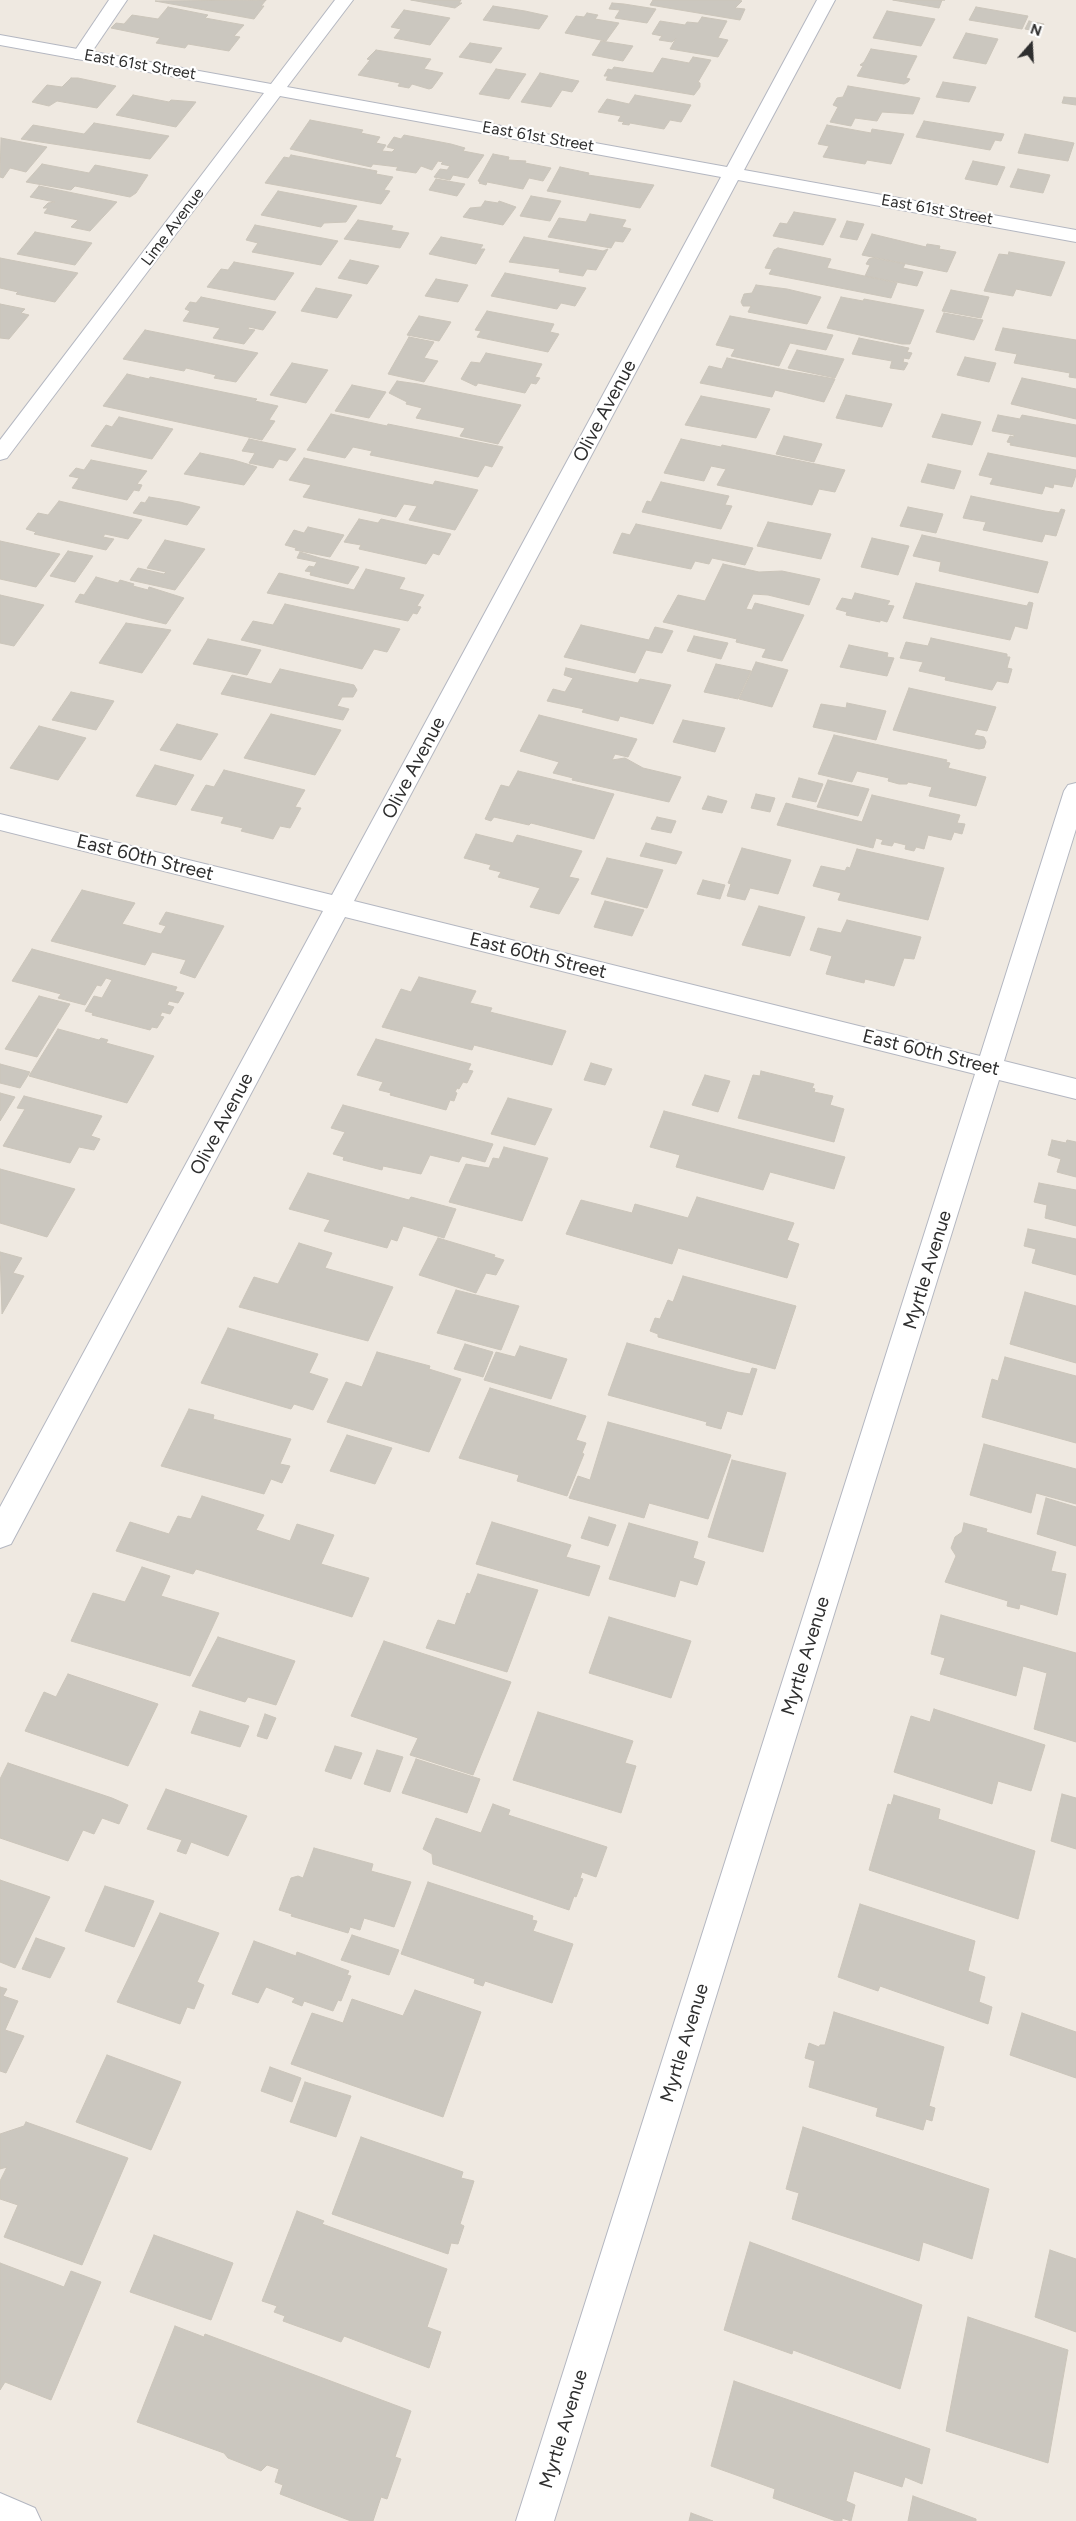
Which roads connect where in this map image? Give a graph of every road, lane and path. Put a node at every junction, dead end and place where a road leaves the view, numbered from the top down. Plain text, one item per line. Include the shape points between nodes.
1 (118, 0) edge
2 (344, 0) edge
3 (826, 0) edge
4 (0, 40) edge
5 (81, 55) junction
6 (278, 90) junction
7 (732, 172) junction
8 (1076, 236) edge
9 (0, 454) edge
10 (1076, 791) edge
11 (0, 822) edge
12 (340, 906) junction
13 (991, 1068) junction
14 (1076, 1089) edge
15 (0, 1535) edge
16 (0, 2512) edge
17 (22, 2521) edge
18 (535, 2521) edge

1 - 5 street
2 - 6 street, Lime Avenue
3 - 7 street, Olive Avenue
4 - 5 street, East 61st Street
5 - 6 street, East 61st Street
6 - 7 street, East 61st Street
6 - 9 street, Lime Avenue
7 - 8 street, East 61st Street
7 - 12 street, Olive Avenue
10 - 13 street, Myrtle Avenue
11 - 12 street, East 60th Street
12 - 13 street, East 60th Street
12 - 15 street, Olive Avenue
13 - 14 street, East 60th Street
13 - 18 street, Myrtle Avenue
16 - 17 street

